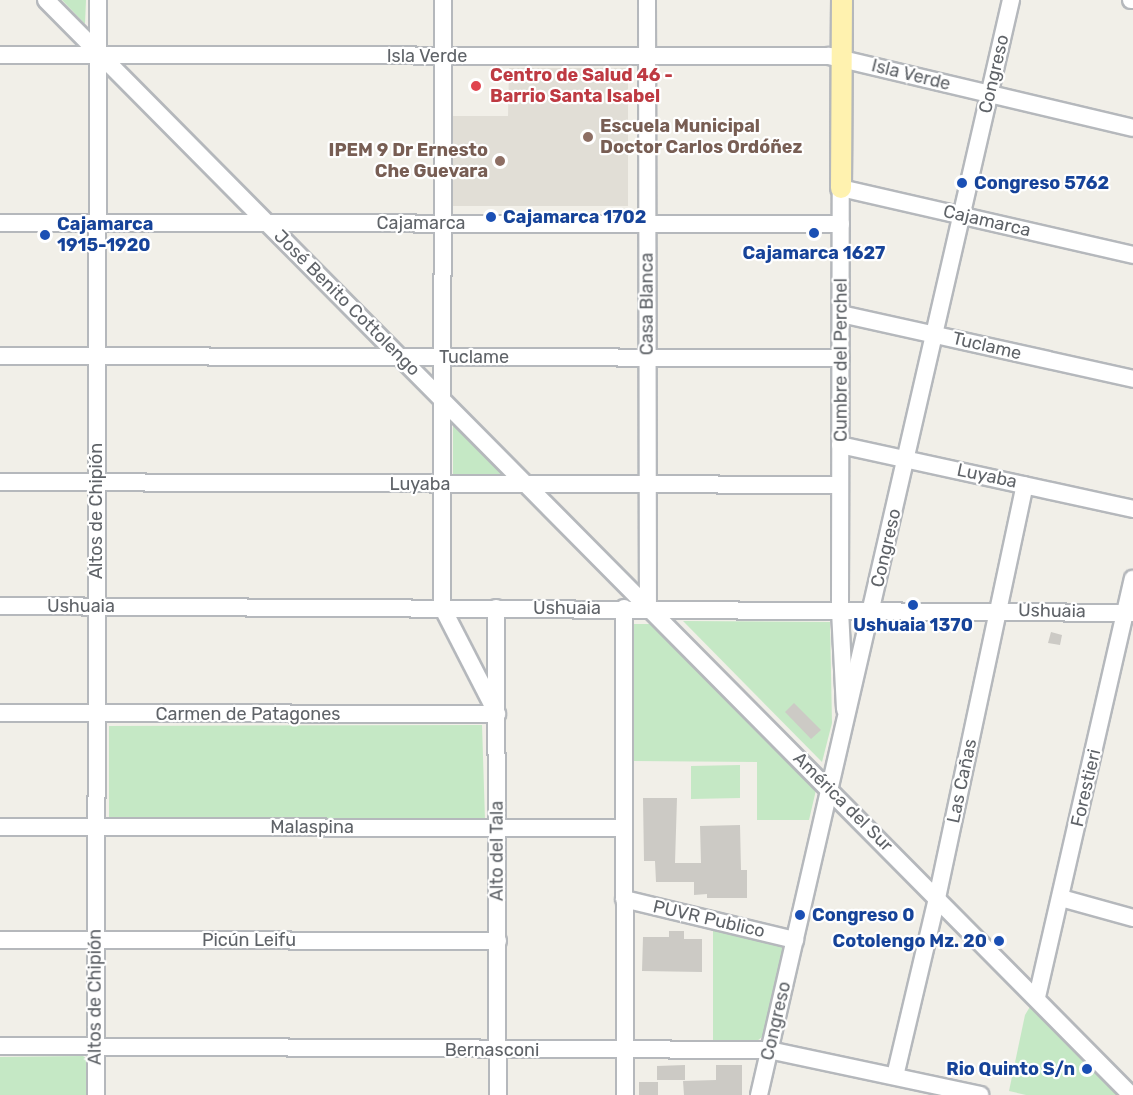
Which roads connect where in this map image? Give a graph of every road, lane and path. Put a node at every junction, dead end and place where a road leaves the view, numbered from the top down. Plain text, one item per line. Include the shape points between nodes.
1 (45, 0) edge
2 (98, 0) edge
3 (443, 0) edge
4 (647, 0) edge
5 (842, 0) edge
6 (1011, 0) edge
7 (98, 55) junction
8 (0, 56) edge
9 (443, 56) junction
10 (647, 56) junction
11 (842, 58) junction
12 (989, 94) junction
13 (1133, 128) edge
14 (841, 188) junction
15 (963, 216) junction
16 (0, 223) edge
17 (96, 223) junction
18 (268, 223) junction
19 (443, 224) junction
20 (647, 224) junction
21 (841, 224) junction
22 (1133, 255) edge
23 (841, 314) junction
24 (936, 335) junction
25 (0, 356) edge
26 (96, 356) junction
27 (400, 357) junction
28 (442, 357) junction
29 (648, 357) junction
30 (841, 358) junction
31 (1133, 379) edge
32 (442, 400) junction
33 (840, 445) junction
34 (907, 459) junction
35 (0, 482) edge
36 (96, 483) junction
37 (442, 484) junction
38 (527, 485) junction
39 (648, 485) junction
40 (840, 485) junction
41 (1025, 485) junction
42 (1133, 509) edge
43 (1133, 579) edge
44 (0, 606) edge
45 (95, 606) junction
46 (442, 608) junction
47 (496, 608) junction
48 (624, 608) junction
49 (648, 608) junction
50 (840, 609) junction
51 (872, 609) junction
52 (999, 611) junction
53 (1129, 612) edge
54 (0, 713) edge
55 (95, 714) junction
56 (497, 714) junction
57 (846, 719) junction
58 (830, 789) junction
59 (0, 827) edge
60 (95, 827) junction
61 (497, 828) junction
62 (624, 828) junction
63 (937, 898) junction
64 (1061, 898) junction
65 (624, 899) junction
66 (1133, 918) edge
67 (0, 940) edge
68 (95, 940) junction
69 (795, 940) junction
70 (498, 941) junction
71 (1037, 997) junction
72 (0, 1046) edge
73 (96, 1046) junction
74 (498, 1050) junction
75 (625, 1050) junction
76 (769, 1050) junction
77 (895, 1076) junction
78 (96, 1095) edge
79 (498, 1095) edge
80 (625, 1095) edge
81 (759, 1095) edge
82 (980, 1095) edge
83 (1131, 1095) edge

1 - 7 street, José Benito Cottolengo
2 - 7 street, Altos de Chipión
3 - 9 street
4 - 10 street, Casa Blanca
5 - 11 main road, Cumbre del Perchel
6 - 12 street, Congreso
7 - 8 street, Isla Verde
7 - 9 street, Isla Verde
7 - 17 street, Altos de Chipión
7 - 18 street, José Benito Cottolengo
9 - 10 street, Isla Verde
9 - 19 street
10 - 11 street, Isla Verde
10 - 20 street, Casa Blanca
11 - 12 street, Isla Verde
11 - 14 main road, Cumbre del Perchel
12 - 13 street, Isla Verde
12 - 15 street, Congreso
14 - 15 street, Cajamarca
14 - 21 street, Cumbre del Perchel
15 - 22 street, Cajamarca
15 - 24 street, Congreso
16 - 17 street, Cajamarca
17 - 18 street, Cajamarca
17 - 26 street, Altos de Chipión
18 - 19 street, Cajamarca
18 - 27 street, José Benito Cottolengo
19 - 20 street, Cajamarca
19 - 28 street
20 - 21 street, Cajamarca
20 - 29 street, Casa Blanca
21 - 23 street, Cumbre del Perchel
23 - 24 street, Tuclame
23 - 30 street, Cumbre del Perchel
24 - 31 street, Tuclame
24 - 34 street, Congreso
25 - 26 street, Tuclame
26 - 27 street, Tuclame
26 - 36 street, Altos de Chipión
27 - 28 street, Tuclame
27 - 32 street, José Benito Cottolengo
28 - 29 street, Tuclame
28 - 32 street
29 - 30 street, Tuclame
29 - 39 street, Casa Blanca
30 - 33 street, Cumbre del Perchel
32 - 37 street
32 - 38 street, José Benito Cottolengo
33 - 34 street, Luyaba
33 - 40 street, Cumbre del Perchel
34 - 41 street, Luyaba
34 - 51 street, Congreso
35 - 36 street, Luyaba
36 - 37 street, Luyaba
36 - 45 street, Altos de Chipión
37 - 38 street, Luyaba
37 - 46 street
38 - 39 street, Luyaba
38 - 49 street, José Benito Cottolengo
39 - 40 street, Luyaba
39 - 49 street, Casa Blanca
40 - 50 street, Cumbre del Perchel
41 - 42 street, Luyaba
41 - 52 street, Las Cañas
43 - 53 street, Forestieri
44 - 45 street, Ushuaia
45 - 46 street, Ushuaia
45 - 55 street, Altos de Chipión
46 - 47 street, Ushuaia
46 - 56 street
47 - 48 street, Ushuaia
47 - 56 street, Alto del Tala
48 - 49 street, Ushuaia
48 - 62 street
49 - 50 street, Ushuaia
49 - 58 street, América del Sur
50 - 51 street, Ushuaia
50 - 57 street, Cumbre del Perchel
51 - 52 street, Ushuaia
51 - 57 street, Congreso
52 - 53 street, Ushuaia
52 - 63 street, Las Cañas
53 - 64 street, Forestieri
54 - 55 street, Carmen de Patagones
55 - 56 street, Carmen de Patagones
55 - 60 street, Altos de Chipión
56 - 61 street, Alto del Tala
57 - 58 street, Congreso
58 - 63 street, América del Sur
58 - 69 street, Congreso
59 - 60 street, Malaspina
60 - 61 street, Malaspina
60 - 68 street, Altos de Chipión
61 - 62 street, Malaspina
61 - 70 street, Alto del Tala
62 - 65 street
63 - 71 street, América del Sur
63 - 77 street, Las Cañas
64 - 66 street
64 - 71 street, Forestieri
65 - 69 street, PUVR Publico
65 - 75 street
67 - 68 street, Picún Leifu
68 - 70 street, Picún Leifu
68 - 73 street, Altos de Chipión
69 - 76 street, Congreso
70 - 74 street, Alto del Tala
71 - 83 street, América del Sur
72 - 73 street, Bernasconi
73 - 74 street, Bernasconi
73 - 78 street, Altos de Chipión
74 - 75 street, Bernasconi
74 - 79 street, Alto del Tala
75 - 76 street, Bernasconi
75 - 80 street
76 - 77 street, Bernasconi
76 - 81 street, Congreso
77 - 82 street, Bernasconi

